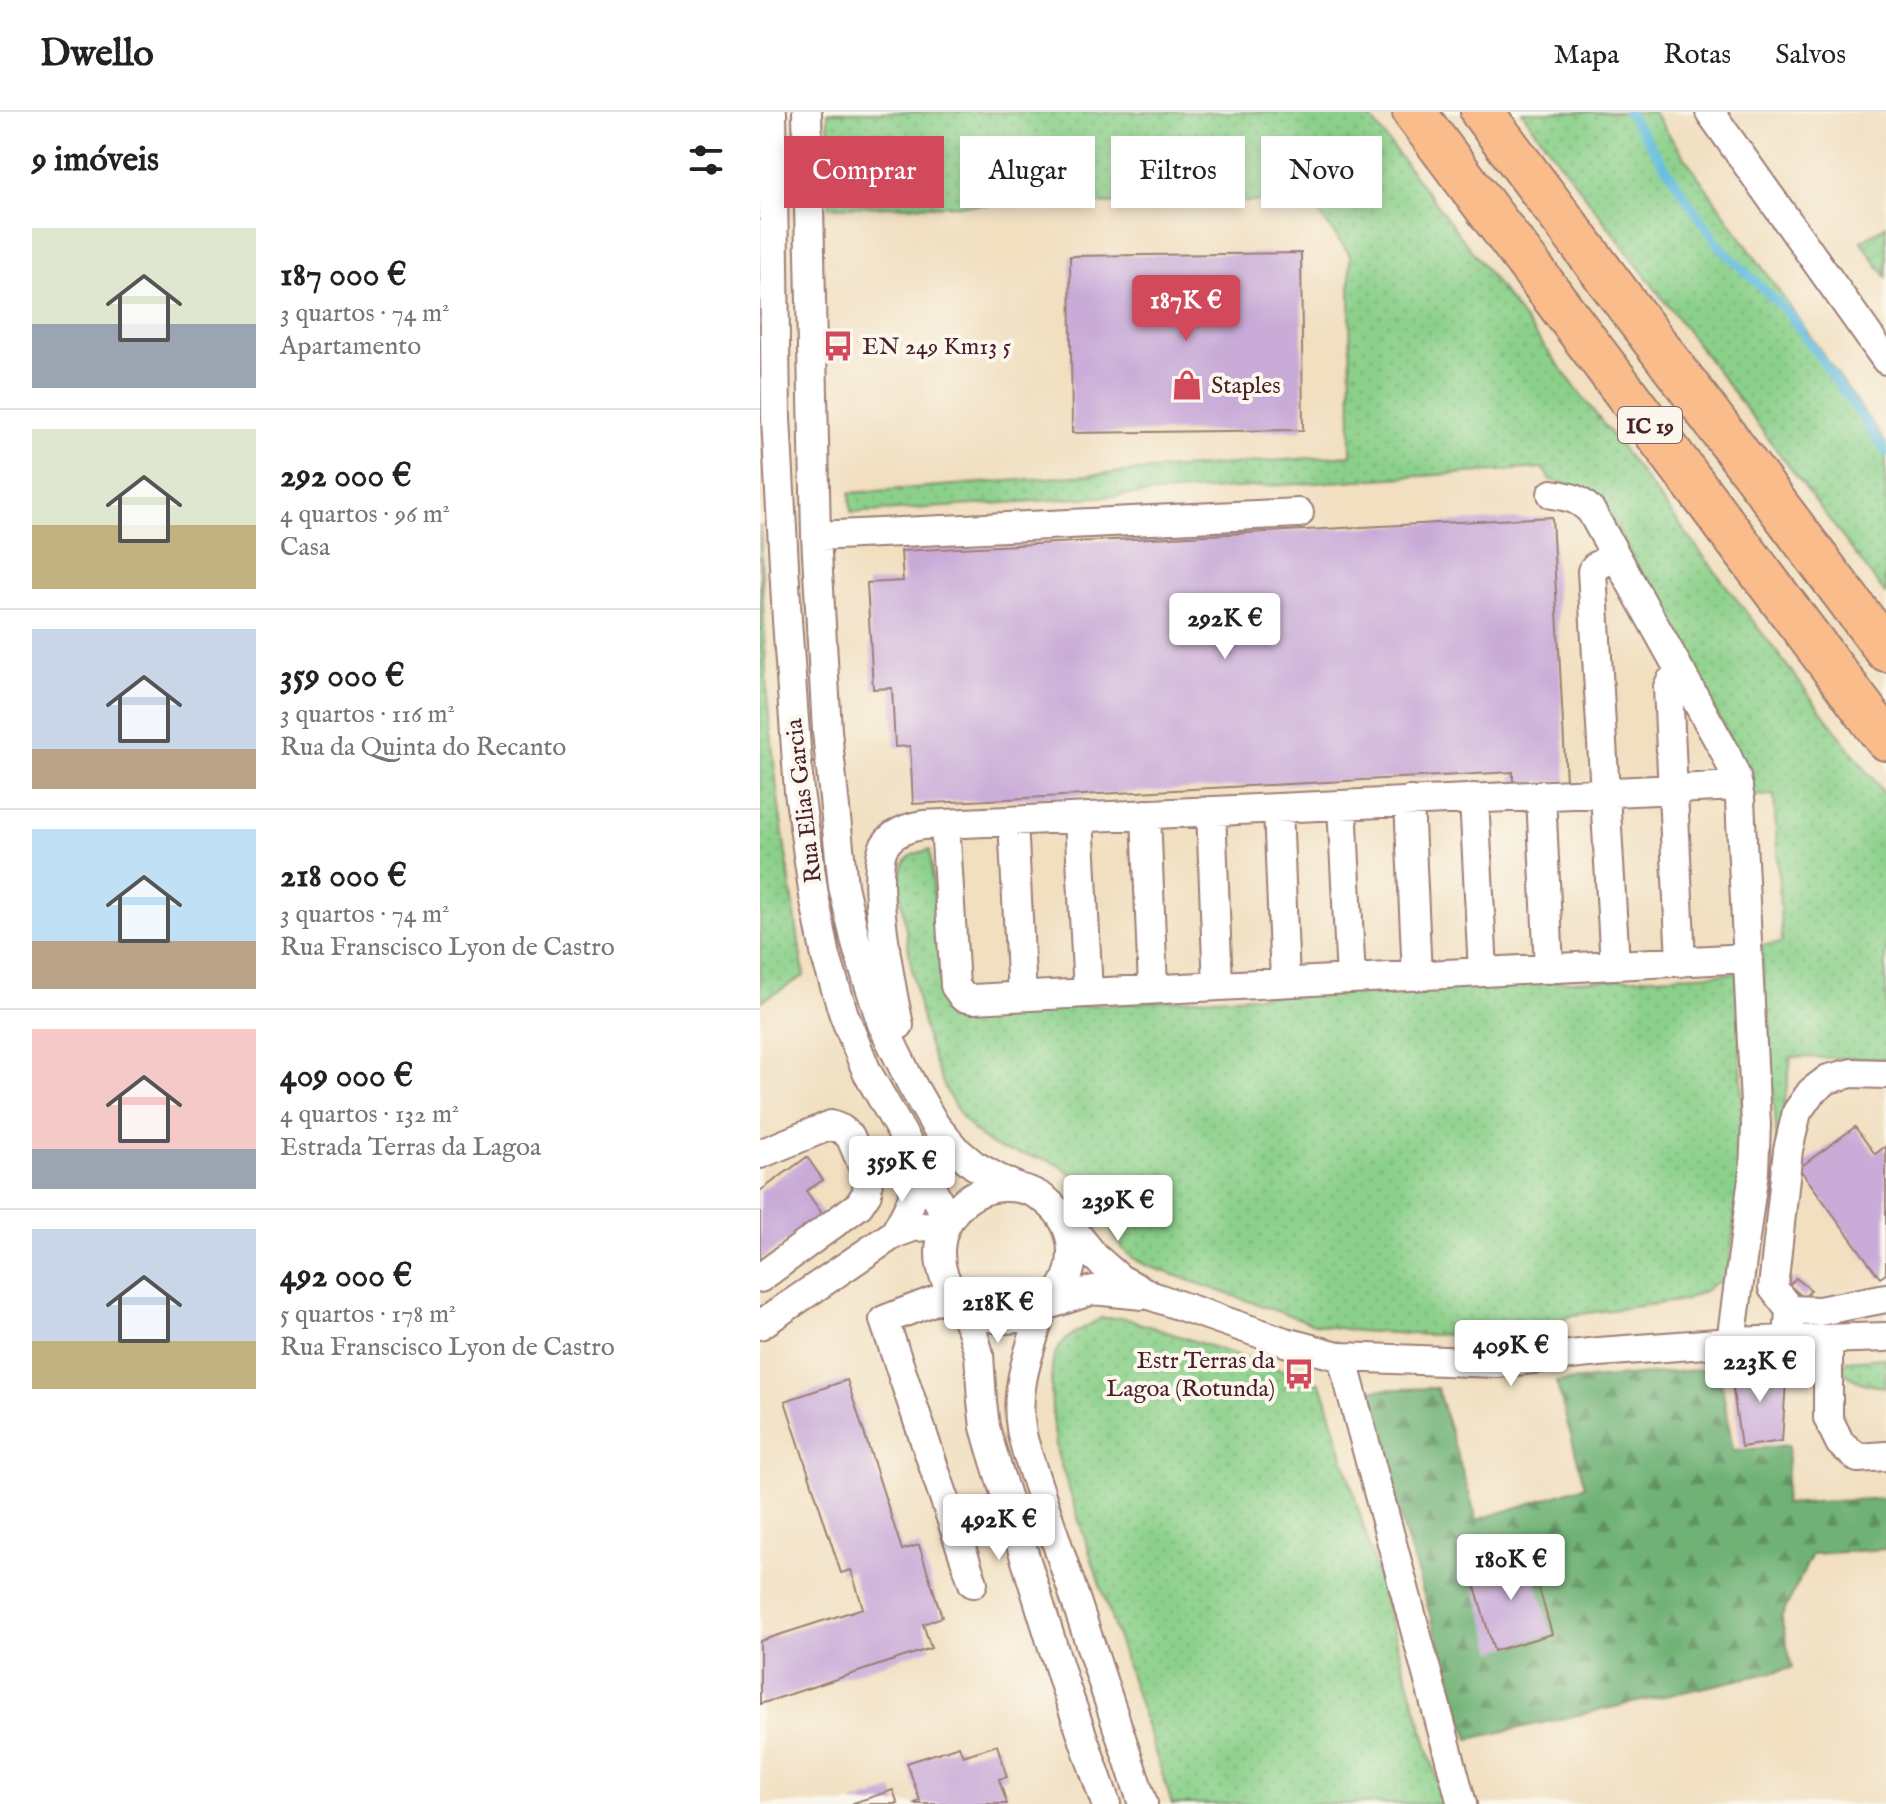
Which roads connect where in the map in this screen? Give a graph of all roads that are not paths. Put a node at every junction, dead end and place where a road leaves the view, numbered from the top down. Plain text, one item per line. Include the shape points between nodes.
1 (772, 112) edge
2 (807, 112) edge
3 (1414, 112) edge
4 (1482, 112) edge
5 (1710, 112) edge
6 (1886, 360) edge
7 (1552, 494) dead end
8 (1299, 513) dead end
9 (816, 536) junction
10 (1615, 555) junction
11 (1886, 650) edge
12 (1682, 674) junction
13 (1886, 739) edge
14 (1738, 786) junction
15 (1672, 789) junction
16 (1606, 792) junction
17 (1541, 795) junction
18 (1474, 798) junction
19 (1409, 801) junction
20 (1342, 805) junction
21 (1278, 808) junction
22 (1211, 811) junction
23 (1146, 814) junction
24 (1079, 818) junction
25 (1013, 821) junction
26 (945, 824) junction
27 (1748, 958) junction
28 (1681, 962) junction
29 (1615, 965) junction
30 (1549, 969) junction
31 (1483, 972) junction
32 (1417, 976) junction
33 (1351, 979) junction
34 (1285, 982) junction
35 (1218, 986) junction
36 (1153, 989) junction
37 (1088, 993) junction
38 (1022, 996) junction
39 (1886, 1074) edge
40 (911, 1083) junction
41 (907, 1142) junction
42 (760, 1154) edge
43 (1019, 1188) junction
44 (1062, 1216) junction
45 (947, 1223) junction
46 (885, 1239) junction
47 (941, 1266) junction
48 (760, 1278) edge
49 (955, 1295) junction
50 (1152, 1296) junction
51 (1886, 1298) edge
52 (1045, 1307) junction
53 (1790, 1310) junction
54 (760, 1325) edge
55 (1886, 1337) edge
56 (1828, 1339) junction
57 (1788, 1341) junction
58 (1731, 1342) junction
59 (1342, 1357) junction
60 (1886, 1456) edge
61 (973, 1583) dead end
62 (1106, 1804) edge
63 (1143, 1804) edge
64 (1462, 1804) edge

1 - 41 street, Rua Elias Garcia via 776,418 790,683 806,847 826,957 844,1015 867,1072
2 - 9 street, Rua Elias Garcia
3 - 13 highway, IC 19
4 - 11 highway, IC 19
5 - 6 street
7 - 10 street via 1582,502
8 - 9 street
9 - 40 street, Rua Elias Garcia via 827,731 843,886 882,1024
10 - 12 street
10 - 16 street via 1592,571
12 - 14 street
12 - 15 street via 1668,687
14 - 15 street
14 - 27 street
15 - 16 street
15 - 28 street
16 - 17 street
16 - 29 street
17 - 18 street
17 - 30 street
18 - 19 street
18 - 31 street
19 - 20 street
19 - 32 street
20 - 21 street
20 - 33 street
21 - 22 street
21 - 34 street
22 - 23 street
22 - 35 street
23 - 24 street
23 - 36 street
24 - 25 street
24 - 37 street
25 - 26 street
25 - 38 street
26 - 38 street via 955,986 963,997 973,999
26 - 40 street via 910,827 885,845 879,862 888,975
27 - 28 street
27 - 58 street via 1754,1171
28 - 29 street
29 - 30 street
30 - 31 street
31 - 32 street
32 - 33 street
33 - 34 street
34 - 35 street
35 - 36 street
36 - 37 street
37 - 38 street
39 - 53 street via 1828,1079 1797,1112 1773,1288
40 - 43 street, Rua Elias Garcia via 955,1149
41 - 45 street, Rua Elias Garcia
41 - 46 street via 916,1184 909,1210
42 - 48 street via 831,1125 850,1136 868,1178 859,1205
43 - 44 street via 1035,1193
43 - 45 street via 973,1195
44 - 50 street via 1095,1257 1120,1279
44 - 52 street via 1070,1233 1071,1269
45 - 46 street via 913,1227
45 - 47 street
46 - 47 street via 915,1247
46 - 54 street
47 - 49 street
49 - 52 street via 971,1309 1005,1320
49 - 61 street via 884,1320
49 - 62 street via 979,1354 991,1448
50 - 52 street via 1093,1290
50 - 59 street
51 - 53 street via 1819,1311
52 - 63 street via 1022,1374 1021,1428
53 - 57 street
55 - 56 street
56 - 57 street
56 - 60 street via 1828,1418 1840,1443 1858,1458
57 - 58 street
58 - 59 street via 1496,1363
59 - 64 street

